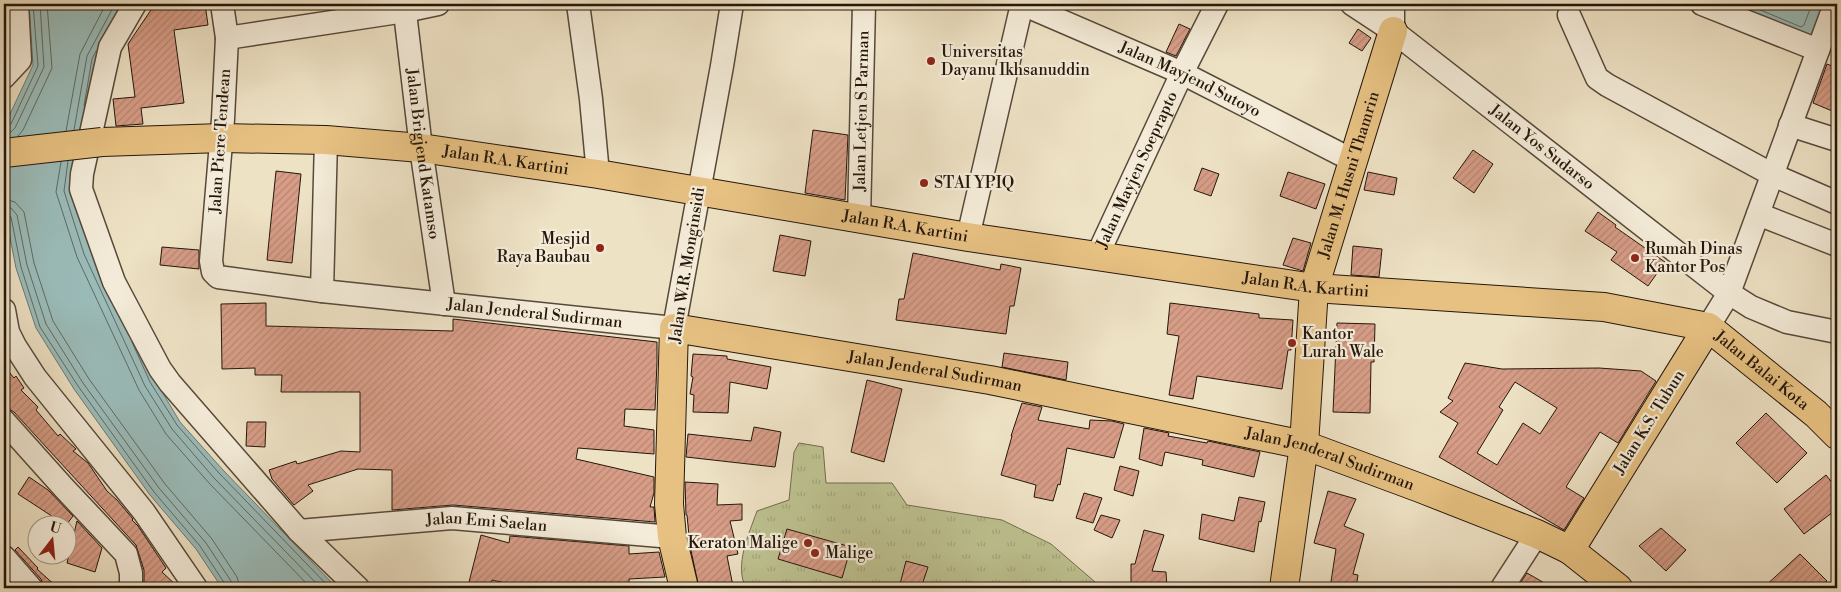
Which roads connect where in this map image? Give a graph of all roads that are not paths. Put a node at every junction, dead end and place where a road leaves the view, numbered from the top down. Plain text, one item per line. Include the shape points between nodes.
1 (16, 4) edge
2 (135, 4) edge
3 (222, 4) edge
4 (438, 4) edge
5 (578, 4) edge
6 (732, 4) edge
7 (864, 4) edge
8 (1022, 4) edge
9 (1217, 4) edge
10 (1352, 4) edge
11 (1393, 4) edge
12 (1702, 4) edge
13 (1835, 4) edge
14 (405, 7) edge
15 (1570, 15) dead end
16 (1393, 31) junction
17 (227, 38) junction
18 (1818, 50) junction
19 (1182, 74) junction
20 (4, 77) edge
21 (1790, 125) junction
22 (222, 138) junction
23 (326, 140) junction
24 (1837, 140) edge
25 (422, 148) junction
26 (4, 153) edge
27 (1354, 161) junction
28 (598, 174) junction
29 (1773, 175) junction
30 (698, 191) junction
31 (1837, 203) edge
32 (1758, 214) junction
33 (859, 219) junction
34 (968, 237) junction
35 (1837, 245) edge
36 (1097, 256) junction
37 (218, 278) joint
38 (1314, 288) junction
39 (322, 292) junction
40 (1729, 293) junction
41 (444, 304) junction
42 (4, 310) edge
43 (1708, 327) junction
44 (674, 328) junction
45 (1837, 332) edge
46 (4, 421) edge
47 (1837, 435) edge
48 (1304, 444) junction
49 (299, 530) junction
50 (1536, 534) junction
51 (672, 537) junction
52 (1570, 550) junction
53 (4, 557) edge
54 (31, 588) edge
55 (131, 588) edge
56 (196, 588) edge
57 (358, 588) edge
58 (684, 588) edge
59 (1284, 588) edge
60 (1502, 588) edge
61 (1618, 588) edge

1 - 20 street via 20,60
2 - 49 street via 110,47 88,141 81,189 114,282 160,369
3 - 17 street, Jalan Piere Tendean
4 - 14 street
5 - 28 street
6 - 30 street, Jalan W.R. Monginsidi
7 - 33 street, Jalan Letjen S Parman
8 - 19 street, Jalan Mayjend Sutoyo
8 - 34 street
9 - 19 street, Jalan Mayjen Soeprapto
10 - 16 street, Jalan Yos Sudarso
11 - 16 street
12 - 18 street
13 - 18 street, Jalan K.S. Tubun
14 - 17 street
14 - 25 street, Jalan Brigjend Katamso
15 - 29 street via 1597,78
16 - 27 main road, Jalan M. Husni Thamrin
16 - 40 street, Jalan Yos Sudarso
17 - 22 street, Jalan Piere Tendean
18 - 21 street, Jalan K.S. Tubun
19 - 27 street, Jalan Mayjend Sutoyo
19 - 36 street, Jalan Mayjen Soeprapto
21 - 24 street
21 - 29 street, Jalan K.S. Tubun
22 - 23 main road, Jalan R.A. Kartini
22 - 26 main road, Jalan R.A. Kartini, bridge via 102,142
22 - 37 street, Jalan Piere Tendean via 211,261
23 - 25 main road, Jalan R.A. Kartini
23 - 39 street
25 - 28 main road, Jalan R.A. Kartini
25 - 41 street, Jalan Brigjend Katamso
27 - 38 main road, Jalan M. Husni Thamrin
28 - 30 main road, Jalan R.A. Kartini
29 - 31 street
29 - 32 street, Jalan K.S. Tubun
30 - 33 main road, Jalan R.A. Kartini
30 - 44 street, Jalan W.R. Monginsidi
32 - 35 street
32 - 40 street, Jalan K.S. Tubun
33 - 34 main road, Jalan R.A. Kartini
34 - 36 main road, Jalan R.A. Kartini
36 - 38 main road, Jalan R.A. Kartini
37 - 39 street, Jalan Jenderal Sudirman
38 - 43 main road, Jalan R.A. Kartini via 1604,307
38 - 48 main road, Jalan M. Husni Thamrin
39 - 41 street, Jalan Jenderal Sudirman
40 - 43 street, Jalan K.S. Tubun
40 - 45 street, Jalan Yos Sudarso via 1751,307 1787,322
41 - 44 street, Jalan Jenderal Sudirman
42 - 56 street via 8,332 35,377 144,512
43 - 47 main road, Jalan Balai Kota via 1816,414
43 - 52 main road, Jalan K.S. Tubun
44 - 48 main road, Jalan Jenderal Sudirman via 990,380
44 - 51 main road, Jalan W.R. Monginsidi via 669,504
46 - 55 street via 126,554
48 - 50 main road, Jalan Jenderal Sudirman
48 - 59 main road, Jalan M. Husni Thamrin
49 - 51 street, Jalan Emi Saelan via 452,518
49 - 57 street
50 - 52 main road, Jalan Jenderal Sudirman
50 - 60 street
51 - 58 main road, Jalan W.R. Monginsidi
52 - 61 main road, Jalan Jenderal Sudirman
53 - 54 street

